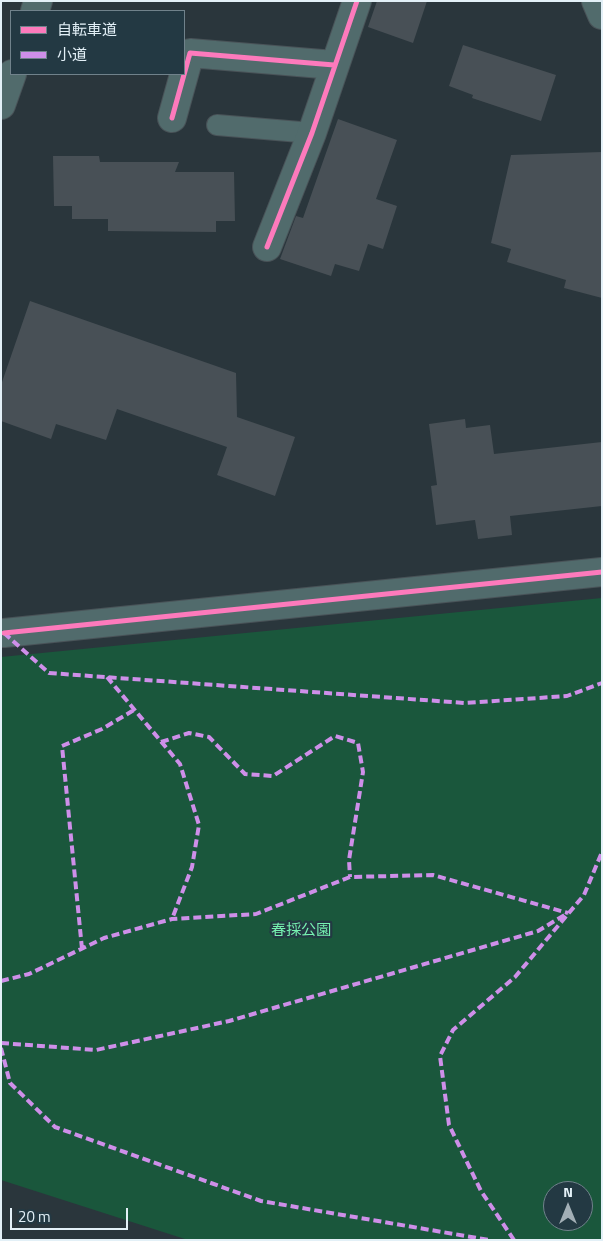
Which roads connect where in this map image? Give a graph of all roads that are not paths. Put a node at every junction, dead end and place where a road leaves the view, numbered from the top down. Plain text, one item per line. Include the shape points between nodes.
1 (357, 1) edge
2 (596, 1) edge
3 (602, 16) edge
4 (334, 65) junction
5 (185, 71) edge
6 (12, 75) edge
7 (184, 75) edge
8 (1, 105) edge
9 (172, 118) dead end
10 (217, 125) dead end
11 (312, 134) junction
12 (267, 248) dead end
13 (602, 572) edge
14 (4, 633) dead end

1 - 4 street
2 - 3 street
4 - 5 street via 190,53
4 - 11 street
6 - 8 street
7 - 9 street
10 - 11 lane
11 - 12 street
13 - 14 street

